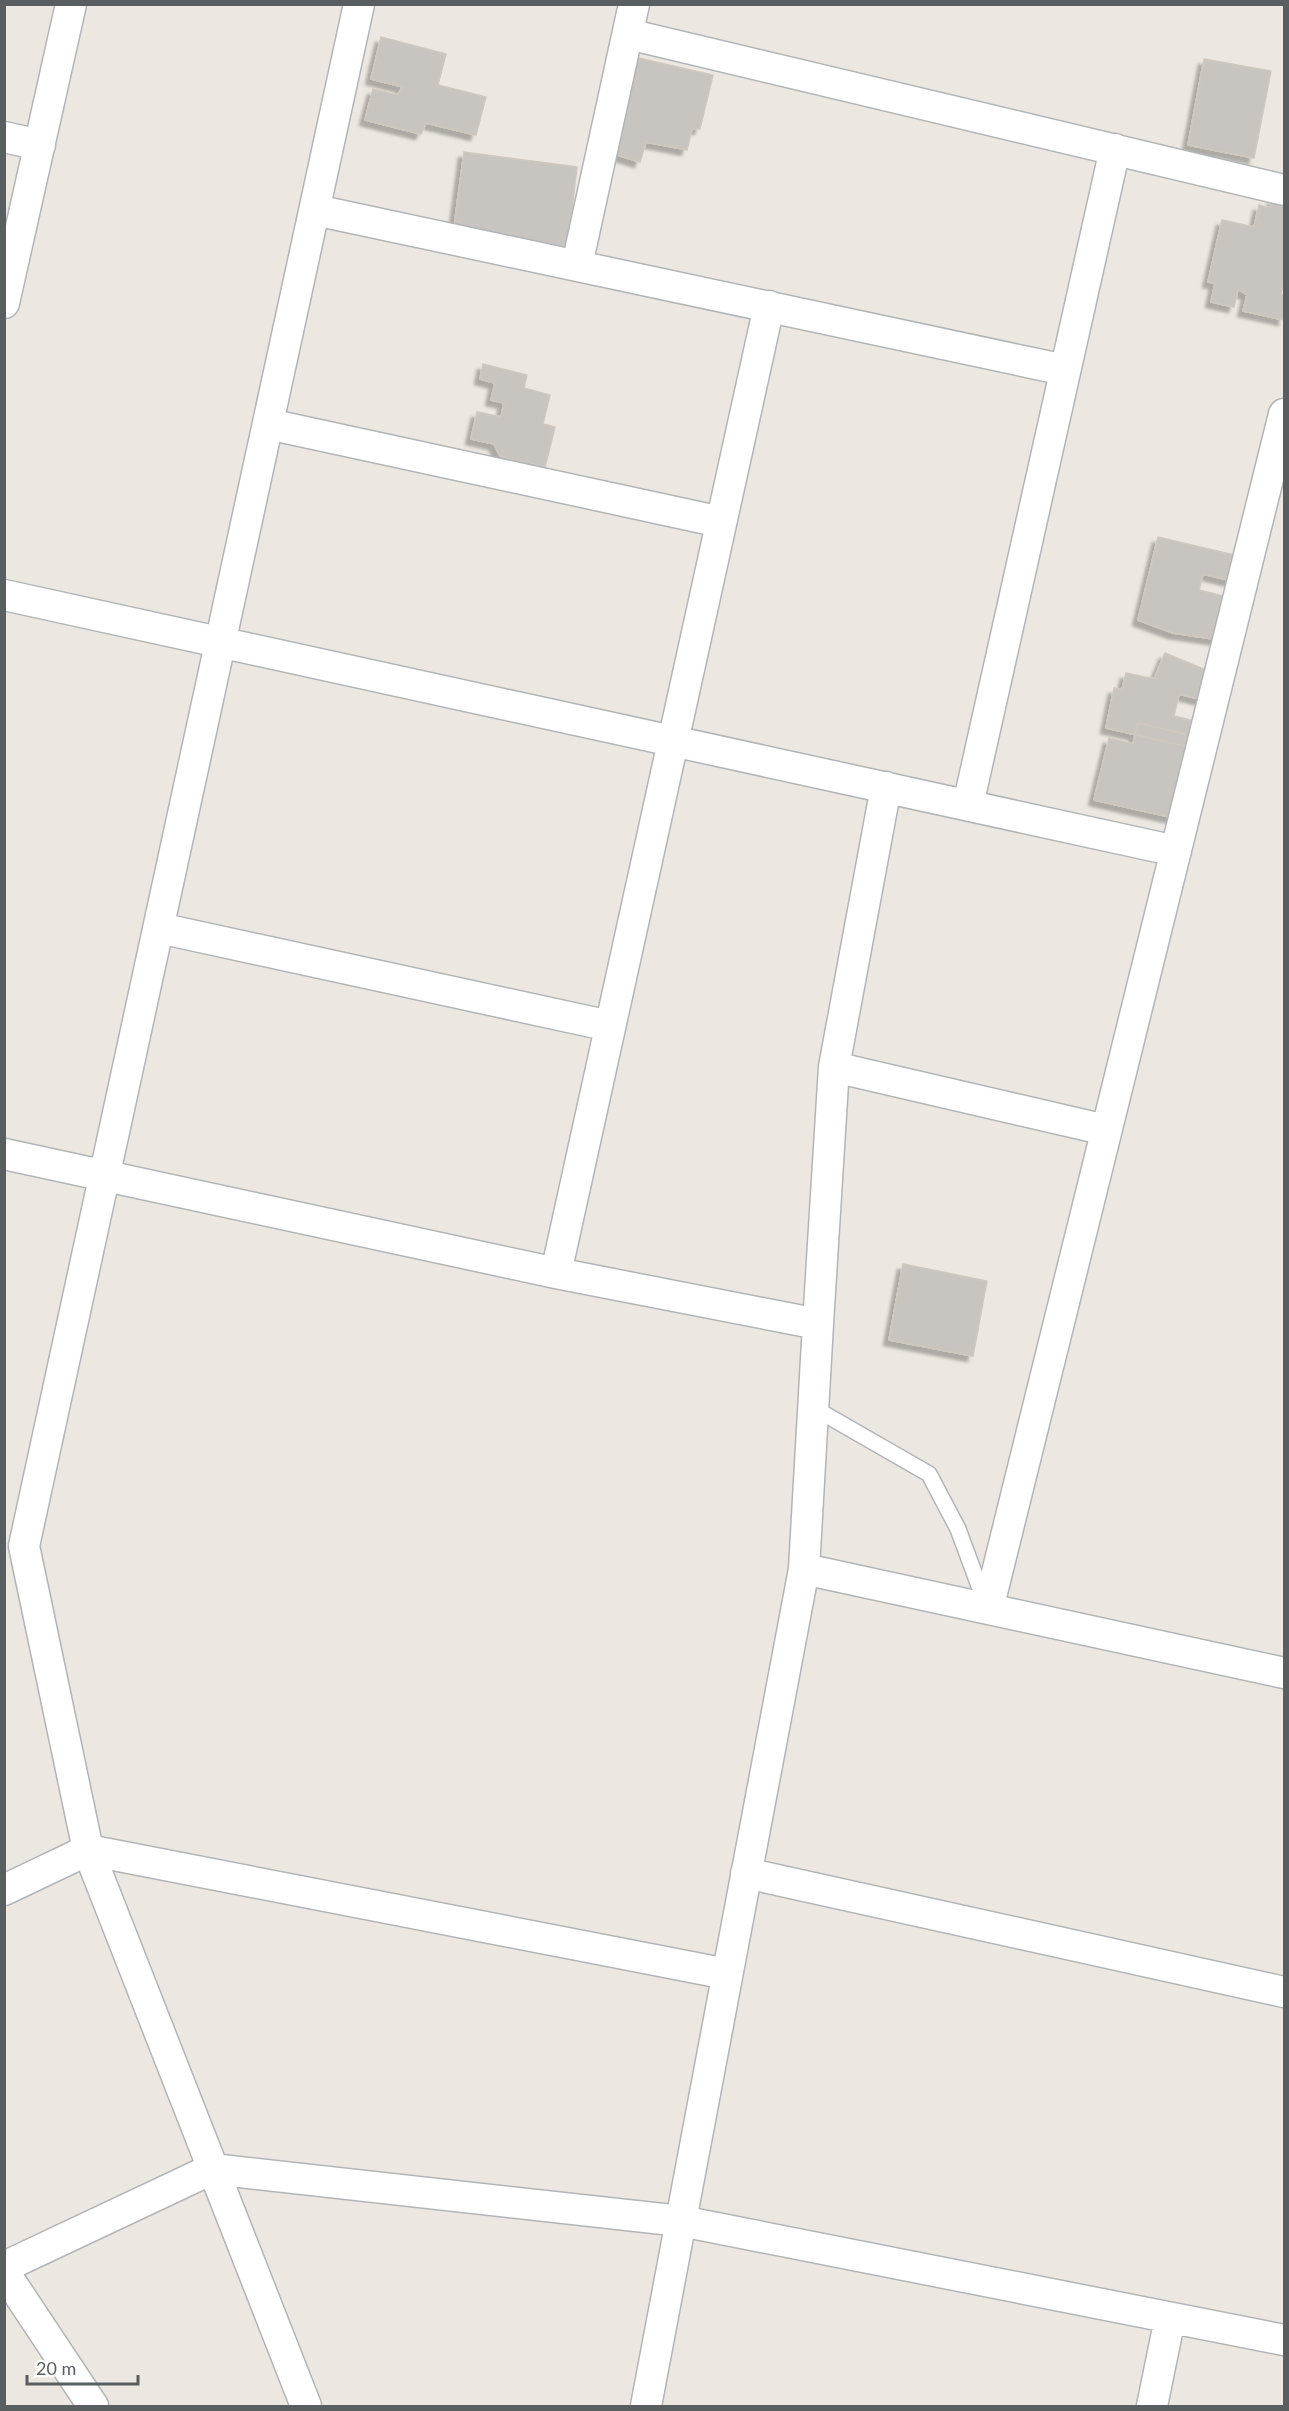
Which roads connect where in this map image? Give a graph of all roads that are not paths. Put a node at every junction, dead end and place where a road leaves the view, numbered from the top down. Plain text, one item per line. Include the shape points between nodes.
1 (71, 4) edge
2 (359, 4) edge
3 (634, 4) edge
4 (628, 34) junction
5 (4, 137) edge
6 (40, 145) junction
7 (1115, 149) junction
8 (1284, 190) edge
9 (315, 210) junction
10 (577, 265) junction
11 (4, 303) edge
12 (769, 306) junction
13 (1065, 370) junction
14 (1284, 414) edge
15 (268, 424) junction
16 (721, 522) junction
17 (4, 595) edge
18 (221, 643) junction
19 (673, 741) junction
20 (886, 787) junction
21 (968, 805) junction
22 (1176, 851) junction
23 (159, 928) junction
24 (610, 1026) junction
25 (834, 1067) junction
26 (1106, 1130) junction
27 (4, 1154) edge
28 (105, 1175) junction
29 (556, 1273) junction
30 (818, 1324) junction
31 (814, 1408) junction
32 (804, 1569) junction
33 (988, 1609) junction
34 (1284, 1673) edge
35 (88, 1850) junction
36 (746, 1873) junction
37 (4, 1890) edge
38 (727, 1974) junction
39 (1284, 1992) edge
40 (212, 2169) junction
41 (681, 2221) junction
42 (4, 2267) edge
43 (4, 2272) edge
44 (1170, 2318) junction
45 (1284, 2340) edge
46 (93, 2406) edge
47 (306, 2406) edge
48 (646, 2406) edge
49 (1152, 2406) edge

1 - 6 street
2 - 9 street
3 - 4 street
4 - 7 street
4 - 10 street
5 - 6 street
6 - 11 street
7 - 8 street
7 - 13 street
9 - 10 street
9 - 15 street
10 - 12 street
12 - 13 street
12 - 16 street
13 - 21 street
14 - 22 street
15 - 16 street
15 - 18 street
16 - 19 street
17 - 18 street
18 - 19 street
18 - 23 street
19 - 20 street
19 - 24 street
20 - 21 street
20 - 25 street
21 - 22 street
22 - 26 street
23 - 24 street
23 - 28 street
24 - 29 street
25 - 26 street
25 - 30 street
26 - 33 street
27 - 28 street
28 - 29 street
28 - 35 street via 24,1546
29 - 30 street
30 - 31 street
31 - 32 street
31 - 33 lane via 929,1474 958,1529
32 - 33 street
32 - 36 street
33 - 34 street
35 - 37 street
35 - 38 street
35 - 40 street
36 - 38 street
36 - 39 street
38 - 41 street
40 - 41 street
40 - 42 street
40 - 47 street
41 - 44 street
41 - 48 street
43 - 46 street
44 - 45 street
44 - 49 street

